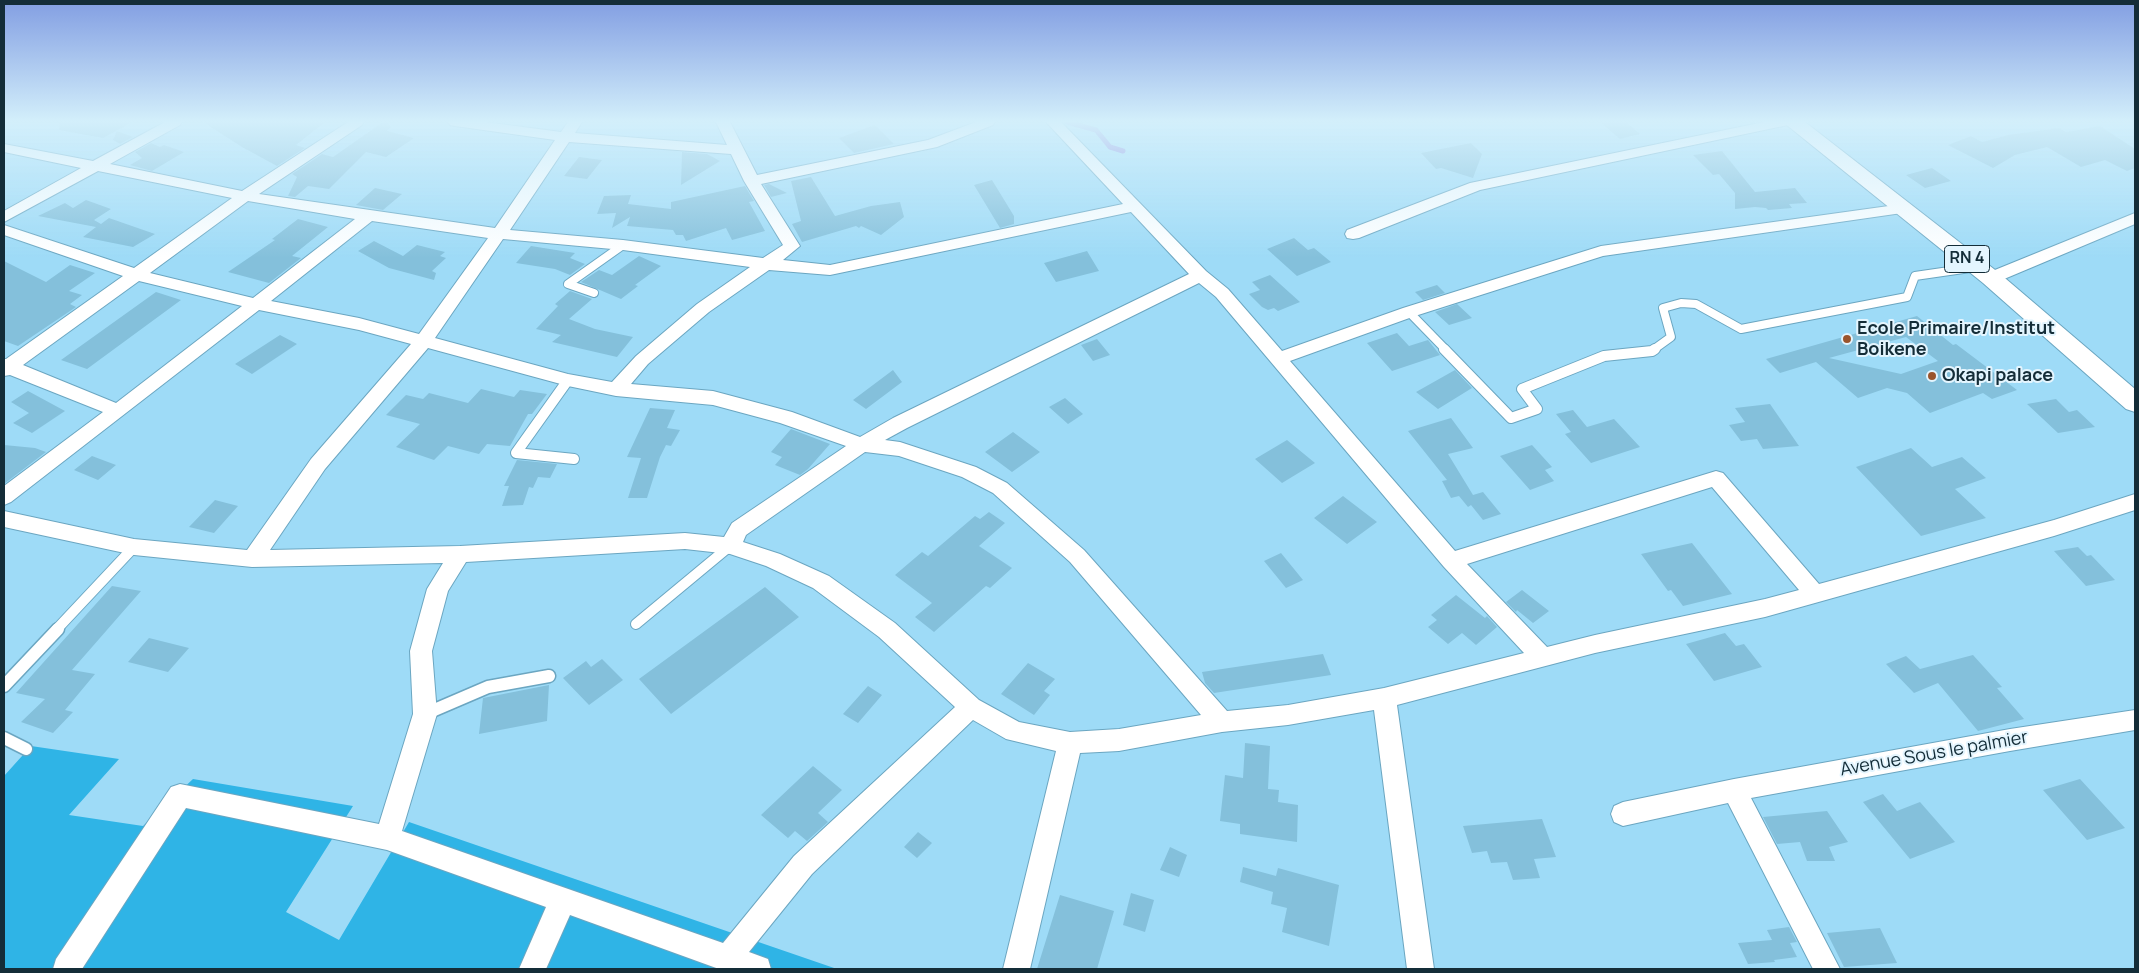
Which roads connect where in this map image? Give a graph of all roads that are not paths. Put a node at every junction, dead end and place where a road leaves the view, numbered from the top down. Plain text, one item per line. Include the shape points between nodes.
1 (92, 167) edge
2 (101, 167) edge
3 (288, 167) edge
4 (544, 167) edge
5 (745, 167) edge
6 (818, 167) edge
7 (1096, 167) edge
8 (1565, 167) edge
9 (1850, 167) edge
10 (752, 181) junction
11 (245, 196) junction
12 (1134, 207) junction
13 (1903, 209) junction
14 (368, 216) junction
15 (4, 217) edge
16 (2135, 218) edge
17 (4, 230) edge
18 (499, 234) junction
19 (1353, 234) dead end
20 (623, 245) junction
21 (766, 264) junction
22 (1984, 273) junction
23 (136, 275) junction
24 (1200, 275) junction
25 (594, 293) dead end
26 (256, 304) junction
27 (1409, 312) junction
28 (423, 342) junction
29 (1277, 359) junction
30 (5, 367) edge
31 (568, 380) junction
32 (616, 389) junction
33 (2135, 403) edge
34 (118, 411) junction
35 (862, 445) junction
36 (574, 459) dead end
37 (4, 497) edge
38 (2135, 502) edge
39 (4, 519) edge
40 (730, 546) junction
41 (134, 547) junction
42 (460, 554) junction
43 (252, 559) junction
44 (1451, 561) junction
45 (1815, 594) junction
46 (636, 624) dead end
47 (1542, 658) junction
48 (549, 676) dead end
49 (4, 686) edge
50 (1384, 698) junction
51 (972, 707) junction
52 (425, 714) junction
53 (2135, 720) edge
54 (1222, 722) junction
55 (4, 738) edge
56 (1070, 743) junction
57 (26, 749) dead end
58 (1734, 790) junction
59 (1623, 814) dead end
60 (387, 838) junction
61 (563, 900) junction
62 (727, 959) junction
63 (66, 969) edge
64 (532, 969) edge
65 (758, 969) edge
66 (1017, 969) edge
67 (1421, 969) edge
68 (1827, 969) edge

1 - 15 street
2 - 11 street
3 - 11 street
4 - 18 street
5 - 10 street
6 - 10 street
7 - 12 street
8 - 19 street via 1476,186
9 - 13 highway, RN 4
10 - 21 street via 792,246
11 - 14 street
11 - 23 street
12 - 21 street via 830,270
12 - 24 street
13 - 22 highway, RN 4
13 - 27 street via 1601,251
14 - 18 street
14 - 26 street
16 - 22 street
17 - 23 street
18 - 20 street
18 - 28 street
20 - 21 street
20 - 25 lane via 568,284
21 - 32 street via 704,308 642,360
22 - 27 lane via 1915,276 1907,298 1741,329 1696,304 1681,303 1663,308 1671,337 1652,351 1604,356 1522,389 1537,409 1511,418
22 - 33 highway, RN 4
23 - 26 street
23 - 30 street
24 - 29 street via 1222,293
24 - 35 street via 900,423
26 - 28 street via 359,324
26 - 34 street
27 - 29 street
28 - 31 street
28 - 43 street via 318,464
29 - 44 street
30 - 34 street
31 - 32 street
31 - 36 lane via 516,453
32 - 35 street via 713,398 785,417
34 - 37 street
35 - 40 street via 739,529
35 - 54 street via 900,449 969,472 1000,488 1077,556
38 - 45 street via 2054,528
39 - 41 street
40 - 42 street via 686,542
40 - 46 lane
40 - 51 street via 773,560 821,582 887,630
41 - 43 street
41 - 49 lane
42 - 43 street
42 - 52 street via 438,589 421,651
44 - 45 street via 1716,478
44 - 47 street
45 - 47 street
47 - 50 street
48 - 52 lane via 488,687
50 - 54 street via 1288,715
50 - 67 street
51 - 56 street via 1014,732
51 - 62 street via 803,865
52 - 60 street
53 - 58 street, Avenue Sous le palmier
54 - 56 street via 1119,740
55 - 57 lane
56 - 66 street
58 - 59 street, Avenue Sous le palmier
58 - 68 street
60 - 61 street
60 - 63 street via 180,795
61 - 62 street
61 - 64 street
62 - 65 street

